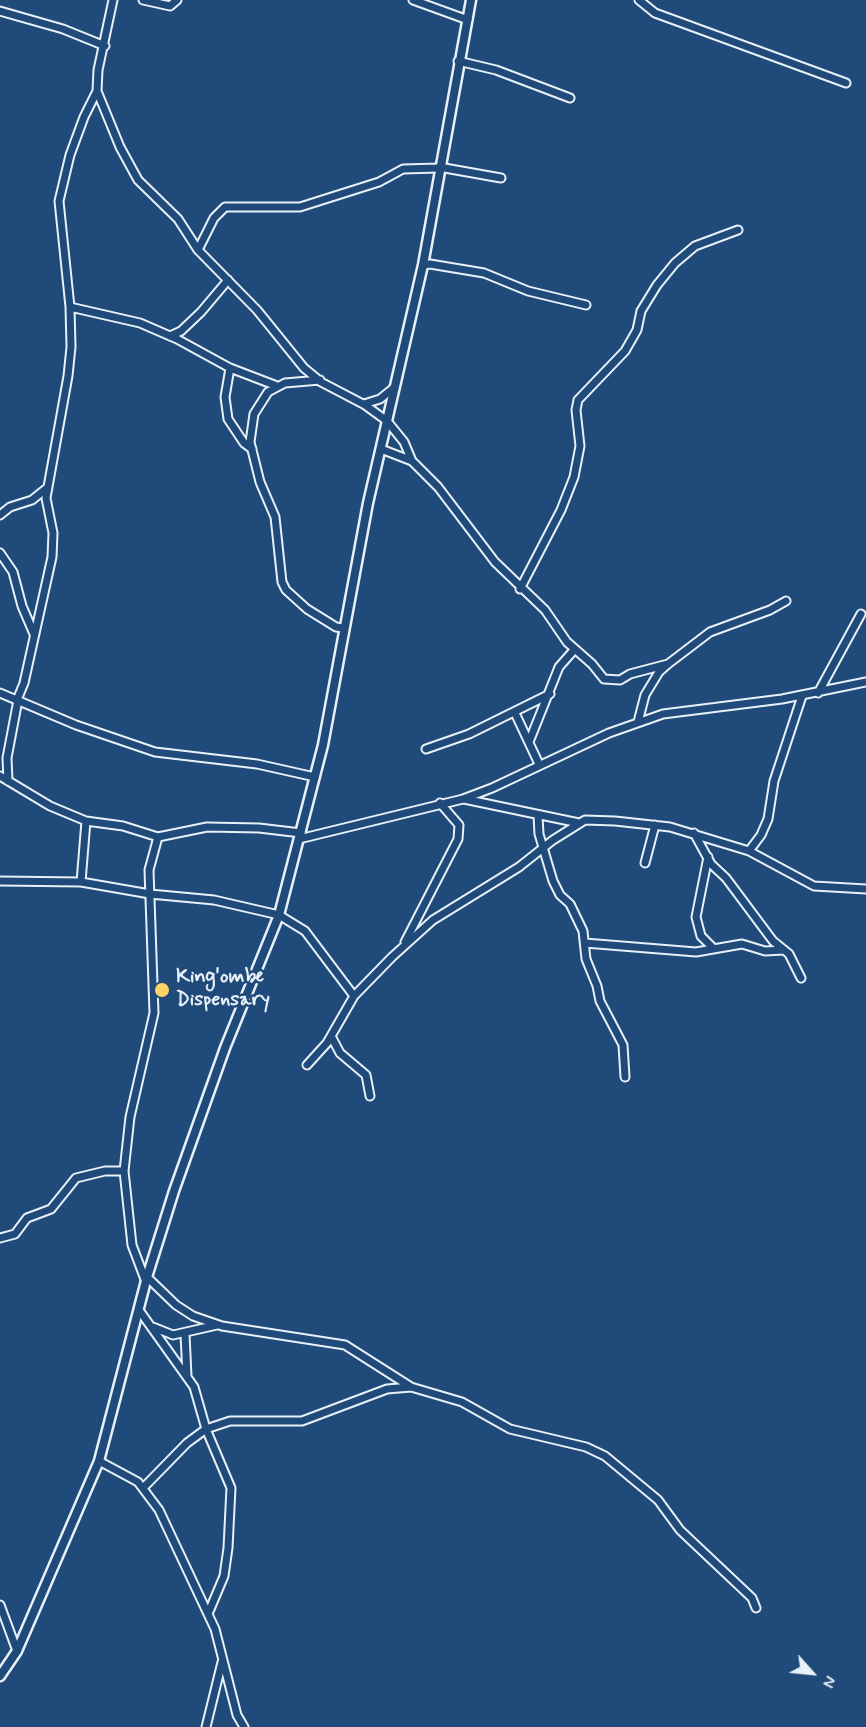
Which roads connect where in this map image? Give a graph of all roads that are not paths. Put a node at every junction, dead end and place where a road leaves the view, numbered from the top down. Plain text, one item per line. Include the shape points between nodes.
1 (113, 0) edge
2 (144, 0) edge
3 (177, 0) edge
4 (413, 0) edge
5 (471, 0) edge
6 (639, 0) edge
7 (0, 11) edge
8 (468, 20) junction
9 (105, 46) junction
10 (458, 61) junction
11 (846, 83) dead end
12 (97, 91) junction
13 (570, 98) dead end
14 (439, 168) junction
15 (501, 178) dead end
16 (738, 230) dead end
17 (198, 250) junction
18 (423, 266) junction
19 (228, 280) junction
20 (586, 305) dead end
21 (70, 307) junction
22 (170, 336) junction
23 (230, 368) junction
24 (320, 380) junction
25 (277, 386) junction
26 (397, 386) junction
27 (364, 405) junction
28 (387, 421) junction
29 (252, 449) junction
30 (381, 449) junction
31 (412, 461) junction
32 (47, 488) junction
33 (0, 515) edge
34 (1, 555) edge
35 (520, 589) junction
36 (786, 601) dead end
37 (861, 614) dead end
38 (344, 628) junction
39 (34, 634) junction
40 (574, 650) junction
41 (668, 664) junction
42 (866, 682) edge
43 (0, 693) edge
44 (818, 693) junction
45 (550, 694) junction
46 (802, 696) junction
47 (18, 700) junction
48 (515, 713) junction
49 (638, 722) junction
50 (529, 742) junction
51 (426, 749) dead end
52 (540, 764) junction
53 (0, 776) edge
54 (315, 777) junction
55 (8, 782) junction
56 (464, 799) junction
57 (440, 803) junction
58 (537, 816) junction
59 (86, 821) junction
60 (579, 823) junction
61 (655, 825) junction
62 (694, 833) junction
63 (300, 836) junction
64 (158, 837) junction
65 (543, 848) junction
66 (749, 851) junction
67 (708, 857) junction
68 (645, 863) dead end
69 (0, 881) edge
70 (81, 882) junction
71 (866, 889) edge
72 (150, 894) junction
73 (279, 915) junction
74 (585, 943) junction
75 (403, 947) junction
76 (712, 948) junction
77 (784, 950) junction
78 (801, 978) dead end
79 (354, 996) junction
80 (331, 1036) junction
81 (307, 1065) dead end
82 (625, 1077) dead end
83 (370, 1096) dead end
84 (124, 1171) junction
85 (0, 1238) edge
86 (146, 1280) junction
87 (139, 1310) junction
88 (218, 1325) junction
89 (153, 1327) junction
90 (185, 1334) junction
91 (187, 1377) junction
92 (411, 1387) junction
93 (206, 1429) junction
94 (99, 1461) junction
95 (144, 1487) junction
96 (0, 1605) edge
97 (756, 1608) dead end
98 (208, 1614) junction
99 (17, 1651) junction
100 (223, 1660) junction
101 (0, 1676) edge
102 (207, 1727) edge
103 (244, 1727) edge

1 - 9 street
2 - 3 street via 171,6
4 - 8 street
5 - 8 street
6 - 11 street via 655,13
7 - 9 street
8 - 10 street
9 - 12 street
10 - 13 street via 496,70
10 - 14 street
12 - 17 street via 138,180 178,219
12 - 21 street via 70,155 59,201
14 - 15 street
14 - 17 street via 403,169 379,182 300,207 225,207 214,218
14 - 18 street
16 - 35 street via 695,246 675,263 641,311 637,330 625,351 578,400 580,446 574,477
17 - 19 street
18 - 20 street via 484,273 528,291
18 - 26 street
19 - 22 street via 201,312
19 - 24 street via 277,331 296,360
21 - 22 street via 140,323
21 - 32 street via 68,376
22 - 23 street
23 - 25 street
23 - 29 street via 225,397 228,419
24 - 25 street
24 - 27 street
25 - 29 street via 264,396 254,414 250,429
26 - 27 street
26 - 28 street
27 - 28 street
28 - 30 street
28 - 31 street via 404,442
29 - 38 street via 275,517 286,590 307,609
30 - 31 street
30 - 38 street
31 - 35 street via 450,501 483,548
32 - 33 street
32 - 39 street via 52,557
34 - 39 street via 13,572
35 - 40 street via 545,610
36 - 41 street via 707,633
37 - 44 street
38 - 54 street
39 - 47 street
40 - 41 street via 608,681 620,681 636,672
40 - 45 street via 560,666
41 - 49 street via 645,694
42 - 44 street
43 - 47 street
44 - 46 street
45 - 48 street
45 - 50 street
46 - 49 street via 679,711
46 - 66 street via 774,780 768,819
47 - 54 street via 154,752 257,764
47 - 55 street via 7,759
48 - 50 street
48 - 51 street
49 - 52 street
50 - 52 street
52 - 56 street
53 - 55 street
54 - 63 street
55 - 59 street
56 - 57 street
56 - 58 street
57 - 63 street
57 - 75 street via 459,825 458,839
58 - 60 street
58 - 65 street
59 - 64 street via 123,826
59 - 70 street
60 - 61 street via 594,819
60 - 65 street
61 - 62 street
61 - 68 street
62 - 66 street
62 - 67 street
63 - 64 street via 260,828 207,827
63 - 73 street
64 - 72 street via 150,862
65 - 74 street via 557,890 570,904
65 - 75 street via 446,911
66 - 71 street via 814,886
67 - 76 street via 696,917 701,936
67 - 77 street
69 - 70 street
70 - 72 street
72 - 73 street via 214,900
72 - 84 street via 154,1013 130,1117
73 - 79 street via 305,931
73 - 86 street via 196,1125
74 - 76 street via 696,952
74 - 82 street via 586,959 600,1001 623,1045
75 - 79 street
76 - 77 street via 742,944 765,951
77 - 78 street
79 - 80 street
80 - 81 street
80 - 83 street via 340,1053 366,1075
84 - 85 street via 76,1178 51,1209 27,1218 15,1234
84 - 86 street via 132,1245
86 - 87 street
86 - 88 street via 193,1316
87 - 89 street
87 - 94 street
88 - 90 street
88 - 92 street via 345,1345
89 - 90 street via 165,1333
89 - 91 street
90 - 91 street
91 - 93 street
92 - 93 street via 387,1389 302,1420 230,1421
92 - 97 street via 462,1402 516,1432 586,1447 605,1456 658,1500 680,1530 752,1598
93 - 95 street
93 - 98 street via 231,1488 232,1504 224,1576
94 - 95 street via 131,1476
94 - 99 street
95 - 98 street via 165,1522
96 - 99 street
98 - 100 street
99 - 101 street
100 - 102 street
100 - 103 street via 237,1715

